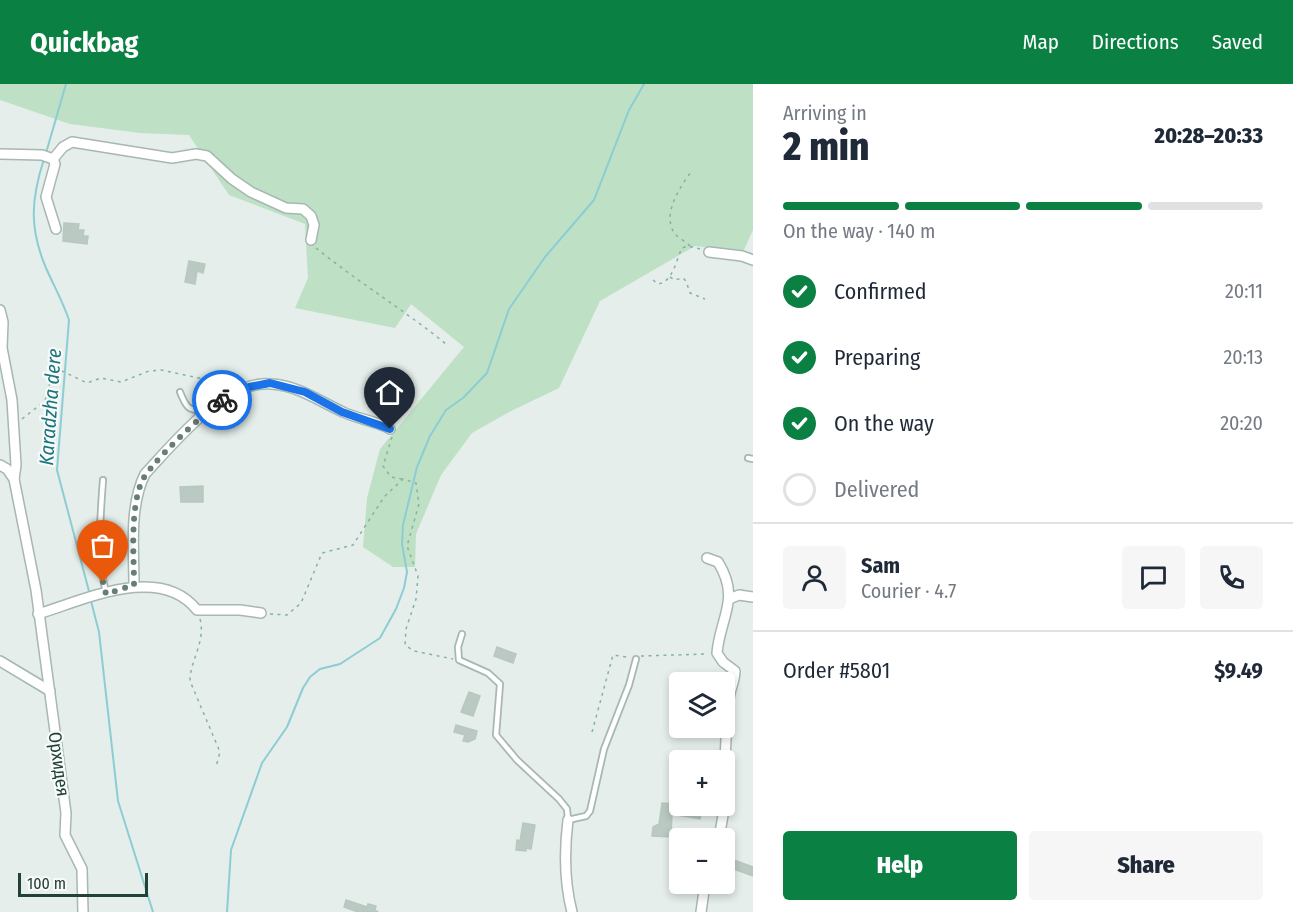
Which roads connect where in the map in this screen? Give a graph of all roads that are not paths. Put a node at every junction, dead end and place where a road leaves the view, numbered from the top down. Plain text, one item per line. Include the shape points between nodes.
1 (0, 154) edge
2 (48, 157) junction
3 (56, 230) dead end
4 (310, 240) road end
5 (709, 252) road end
6 (753, 260) edge
7 (0, 310) edge
8 (180, 392) dead end
9 (208, 410) junction
10 (390, 429) road end
11 (0, 465) edge
12 (14, 479) junction
13 (103, 480) dead end
14 (707, 558) dead end
15 (134, 585) junction
16 (106, 594) junction
17 (753, 597) edge
18 (729, 599) junction
19 (261, 613) road end
20 (38, 614) junction
21 (462, 634) dead end
22 (0, 661) edge
23 (634, 662) road end
24 (50, 691) junction
25 (726, 750) edge
26 (568, 820) junction
27 (704, 894) edge
28 (83, 912) edge
29 (572, 912) edge
30 (701, 912) edge

1 - 2 street
2 - 3 street via 55,164 46,197
2 - 4 street via 72,142 172,158 207,156 251,192 286,208 303,209 314,225
5 - 6 street
7 - 12 street, Орхидея via 14,424
8 - 9 lane via 186,408
9 - 10 street via 226,397 270,383 305,392 342,412
9 - 15 street via 141,482 133,537
11 - 12 street
12 - 20 street, Орхидея
13 - 16 lane via 100,569
14 - 18 street via 718,562 725,573
15 - 16 street
15 - 19 street via 168,590 191,602 197,610
16 - 20 street
17 - 18 street via 739,595
18 - 25 street via 717,653 735,671
20 - 24 street, Орхидея
21 - 26 lane via 459,660 496,678 500,688 496,735 559,799 567,809
22 - 24 street
23 - 26 lane via 604,749 590,811 586,816
24 - 28 street, Орхидея via 66,813 65,835 82,869
26 - 29 street via 564,855
27 - 30 street

